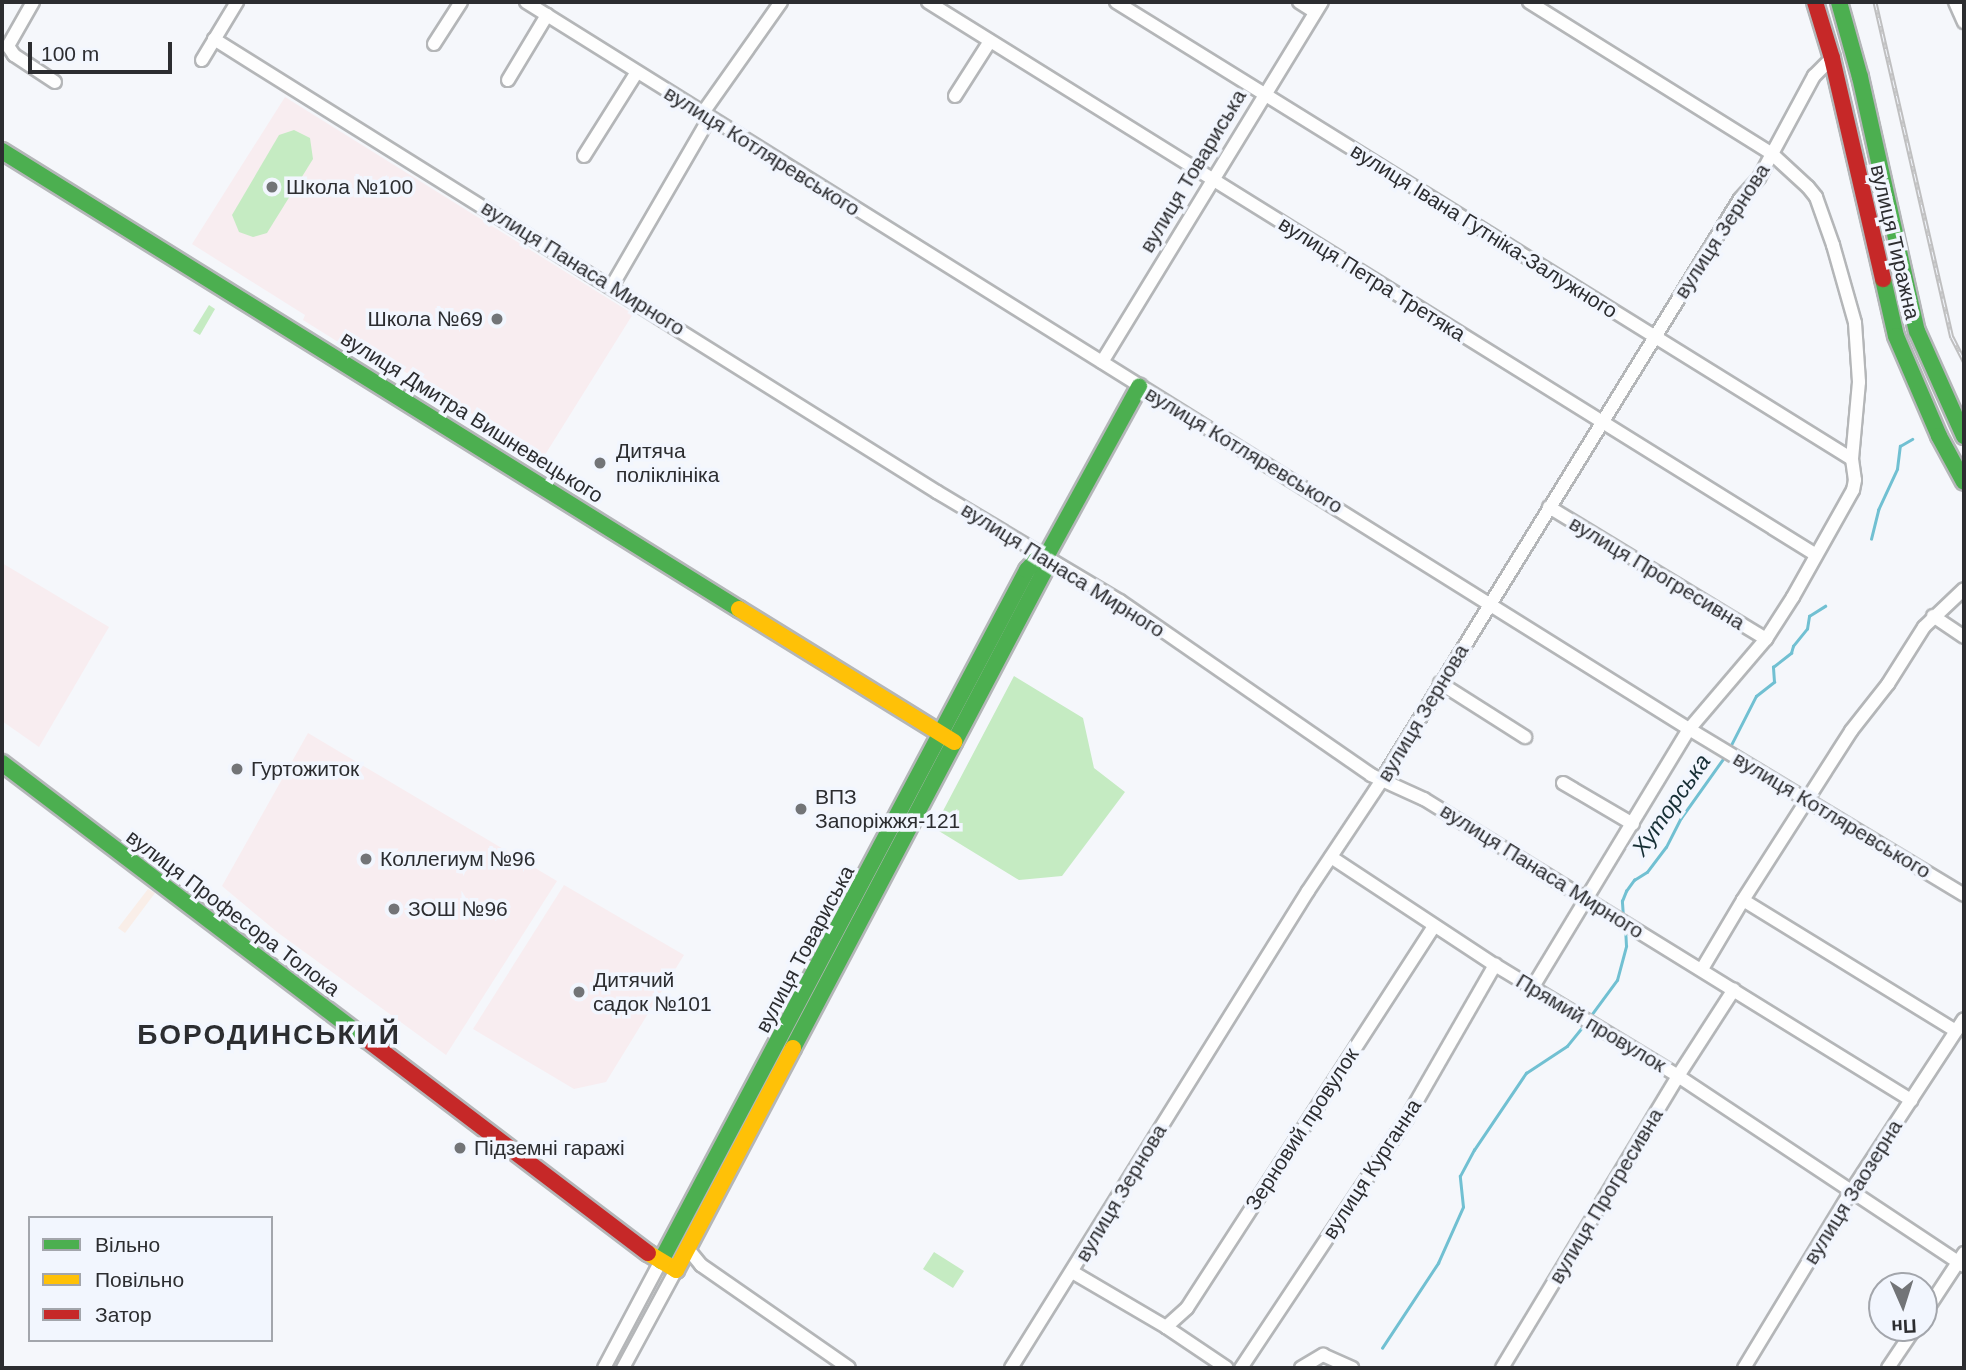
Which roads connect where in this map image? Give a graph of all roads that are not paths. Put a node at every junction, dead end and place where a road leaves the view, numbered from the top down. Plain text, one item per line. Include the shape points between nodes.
1 (33, 2) edge
2 (236, 2) edge
3 (461, 2) edge
4 (526, 2) edge
5 (781, 2) edge
6 (928, 2) edge
7 (1116, 2) edge
8 (1299, 2) edge
9 (1529, 2) edge
10 (1815, 2) edge
11 (1839, 2) edge
12 (1955, 2) edge
13 (1318, 7) edge
14 (547, 15) junction
15 (1964, 22) edge
16 (214, 39) junction
17 (990, 41) junction
18 (434, 44) dead end
19 (1832, 58) junction
20 (202, 60) dead end
21 (637, 72) junction
22 (508, 80) dead end
23 (55, 82) dead end
24 (1264, 93) junction
25 (955, 96) dead end
26 (706, 116) junction
27 (2, 152) edge
28 (1772, 153) junction
29 (584, 156) dead end
30 (1214, 179) junction
31 (612, 286) junction
32 (1654, 337) junction
33 (1102, 362) junction
34 (1139, 387) junction
35 (1601, 424) junction
36 (1964, 436) edge
37 (1852, 459) junction
38 (1964, 482) edge
39 (1549, 507) junction
40 (1047, 555) junction
41 (1816, 555) junction
42 (1035, 573) junction
43 (1964, 589) edge
44 (1489, 603) junction
45 (1933, 616) junction
46 (1964, 637) edge
47 (1766, 639) junction
48 (1440, 683) junction
49 (1689, 729) junction
50 (939, 734) junction
51 (1525, 737) dead end
52 (954, 742) junction
53 (2, 763) edge
54 (933, 769) junction
55 (1382, 780) junction
56 (1563, 783) dead end
57 (1806, 800) junction
58 (1633, 824) junction
59 (1331, 857) junction
60 (1964, 894) edge
61 (1588, 900) junction
62 (1743, 900) junction
63 (1434, 926) junction
64 (1495, 965) junction
65 (1702, 969) junction
66 (1533, 987) junction
67 (1734, 989) junction
68 (1964, 1019) edge
69 (1956, 1031) junction
70 (1678, 1076) junction
71 (1911, 1100) junction
72 (1852, 1190) junction
73 (688, 1249) junction
74 (1962, 1260) edge
75 (661, 1261) junction
76 (676, 1270) junction
77 (1074, 1273) junction
78 (1938, 1294) edge
79 (1166, 1327) junction
80 (1906, 1342) edge
81 (604, 1368) edge
82 (623, 1368) edge
83 (849, 1368) edge
84 (1011, 1368) edge
85 (1227, 1368) edge
86 (1241, 1368) edge
87 (1301, 1368) edge
88 (1352, 1368) edge
89 (1502, 1368) edge
90 (1744, 1368) edge
91 (1888, 1368) edge

1 - 23 street via 8,46
2 - 16 street
3 - 18 street
4 - 14 street, вулиця Котляревського
5 - 26 street
6 - 17 street, вулиця Петра Третяка
7 - 24 street, вулиця Івана Гутніка-Залужного
8 - 13 street
9 - 28 street
10 - 19 street, вулиця Тиражна
11 - 36 street, вулиця Тиражна via 1917,331
12 - 15 street
13 - 24 street, вулиця Товариська
14 - 21 street, вулиця Котляревського
14 - 22 street
16 - 20 street
16 - 31 street, вулиця Панаса Мирного
17 - 25 street
17 - 30 street, вулиця Петра Третяка
19 - 28 street, вулиця Зернова via 1814,76
19 - 38 street, вулиця Тиражна via 1896,336
21 - 26 street, вулиця Котляревського
21 - 29 street
24 - 30 street, вулиця Товариська
24 - 32 street, вулиця Івана Гутніка-Залужного
26 - 31 street
26 - 33 street, вулиця Котляревського
27 - 50 street, вулиця Дмитра Вишневецького
28 - 32 street, вулиця Зернова
28 - 37 street via 1816,197 1856,331 1860,382
30 - 33 street, вулиця Товариська
30 - 35 street, вулиця Петра Третяка
31 - 40 street, вулиця Панаса Мирного via 937,492
32 - 35 street, вулиця Зернова
32 - 37 street, вулиця Івана Гутніка-Залужного
33 - 34 street, вулиця Котляревського
34 - 40 street, вулиця Товариська
34 - 44 street, вулиця Котляревського
35 - 39 street, вулиця Зернова
35 - 41 street, вулиця Петра Третяка
37 - 41 street via 1853,490
39 - 44 street, вулиця Зернова
39 - 47 street, вулиця Прогресивна
40 - 42 street, вулиця Товариська
40 - 55 street, вулиця Панаса Мирного
41 - 47 street
42 - 50 street, вулиця Товариська
42 - 52 street, вулиця Товариська
43 - 45 street
44 - 48 street, вулиця Зернова
44 - 49 street, вулиця Котляревського
45 - 46 street
45 - 57 street
47 - 49 street
48 - 51 street
48 - 55 street, вулиця Зернова
49 - 57 street, вулиця Котляревського
49 - 58 street
50 - 52 street, вулиця Дмитра Вишневецького
50 - 54 street, вулиця Товариська
52 - 54 street, вулиця Товариська
53 - 75 street, вулиця Професора Толока
54 - 73 street, вулиця Товариська
54 - 75 street, вулиця Товариська
55 - 59 street, вулиця Зернова
55 - 61 street, вулиця Панаса Мирного via 1424,799
56 - 58 street
57 - 60 street, вулиця Котляревського
57 - 62 street
58 - 61 street
59 - 63 street, Прямий провулок
59 - 77 street, вулиця Зернова via 1134,1168
61 - 65 street, вулиця Панаса Мирного
61 - 66 street
62 - 65 street
62 - 69 street
63 - 64 street, Прямий провулок
63 - 79 street, Зерновий провулок via 1186,1308
64 - 66 street, Прямий провулок
64 - 86 street, вулиця Курганна via 1407,1118
65 - 67 street, вулиця Панаса Мирного
66 - 70 street, Прямий провулок
67 - 70 street, вулиця Прогресивна
67 - 71 street, вулиця Панаса Мирного
68 - 69 street, вулиця Заозерна
69 - 71 street, вулиця Заозерна
70 - 72 street, Прямий провулок
70 - 89 street, вулиця Прогресивна
71 - 72 street, вулиця Заозерна
72 - 74 street, Прямий провулок
72 - 90 street, вулиця Заозерна
73 - 76 street, вулиця Товариська
73 - 83 street via 701,1265
74 - 78 street
75 - 76 street, вулиця Професора Толока
75 - 81 street, вулиця Товариська
76 - 82 street, вулиця Товариська
77 - 79 street
77 - 84 street, вулиця Зернова
79 - 85 street
80 - 91 street
87 - 88 street via 1323,1354

